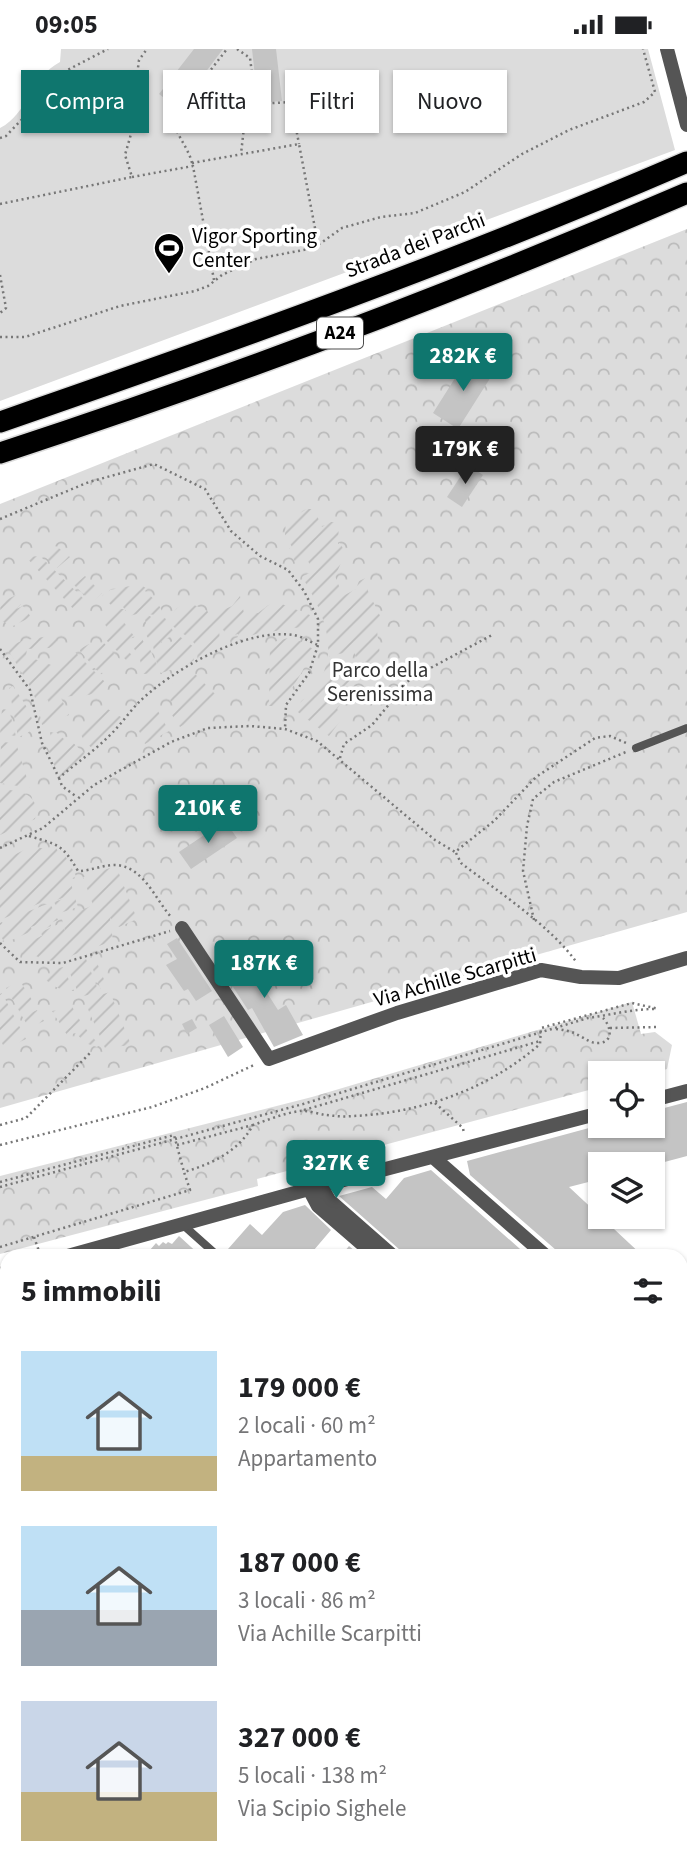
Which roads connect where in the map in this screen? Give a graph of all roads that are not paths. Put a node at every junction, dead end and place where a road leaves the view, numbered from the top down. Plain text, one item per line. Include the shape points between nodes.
1 (667, 49) edge
2 (687, 125) edge
3 (687, 162) edge
4 (681, 196) edge
5 (0, 422) edge
6 (5, 452) edge
7 (687, 728) edge
8 (636, 748) road end
9 (175, 926) road end
10 (687, 958) edge
11 (687, 1091) edge
12 (665, 1097) edge
13 (588, 1116) edge
14 (433, 1157) junction
15 (315, 1187) junction
16 (181, 1223) junction
17 (92, 1249) edge
18 (210, 1249) edge
19 (368, 1249) edge
20 (385, 1249) edge
21 (538, 1249) edge

1 - 2 street
3 - 5 highway, Strada dei Parchi / A24 via 419,270
4 - 6 highway, A24 via 307,345
7 - 8 lane
9 - 10 street, Via Achille Scarpitti via 269,1059 397,1013 541,970 619,978
11 - 12 street
13 - 14 street
14 - 15 street
14 - 21 street
15 - 16 street
15 - 19 street via 318,1206
15 - 20 street
16 - 17 street
16 - 18 lane

